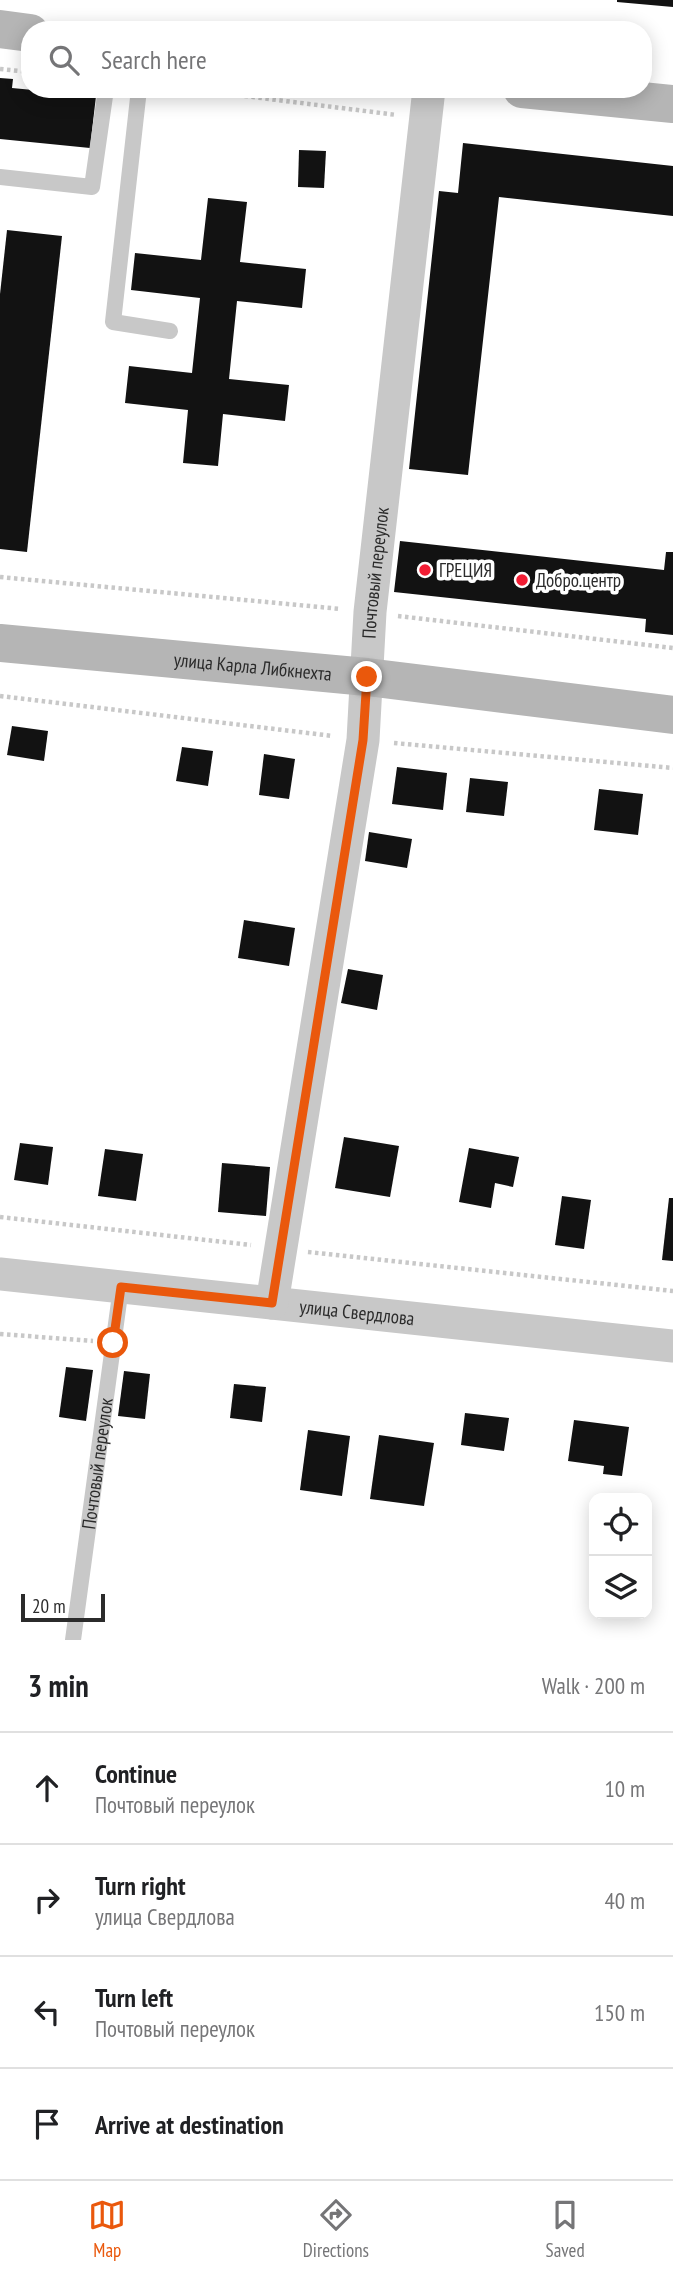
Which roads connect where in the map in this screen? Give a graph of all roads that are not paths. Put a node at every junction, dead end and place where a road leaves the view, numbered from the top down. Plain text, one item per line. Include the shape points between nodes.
1 (0, 29) edge
2 (21, 32) edge
3 (105, 98) edge
4 (138, 98) edge
5 (613, 98) edge
6 (428, 104) edge
7 (673, 104) edge
8 (0, 177) edge
9 (170, 331) dead end
10 (0, 643) edge
11 (367, 677) junction
12 (673, 715) edge
13 (0, 1274) edge
14 (121, 1287) junction
15 (272, 1303) junction
16 (673, 1346) edge
17 (73, 1640) edge

1 - 2 street
3 - 8 lane via 92,187
4 - 9 lane via 113,322
5 - 7 street
6 - 11 street, Почтовый переулок via 370,612
10 - 11 street, улица Карла Либкнехта
11 - 12 street, улица Карла Либкнехта
11 - 15 street, Почтовый переулок via 363,740
13 - 14 street, улица Свердлова
14 - 15 street, улица Свердлова
14 - 17 lane, Почтовый переулок
15 - 16 street, улица Свердлова

